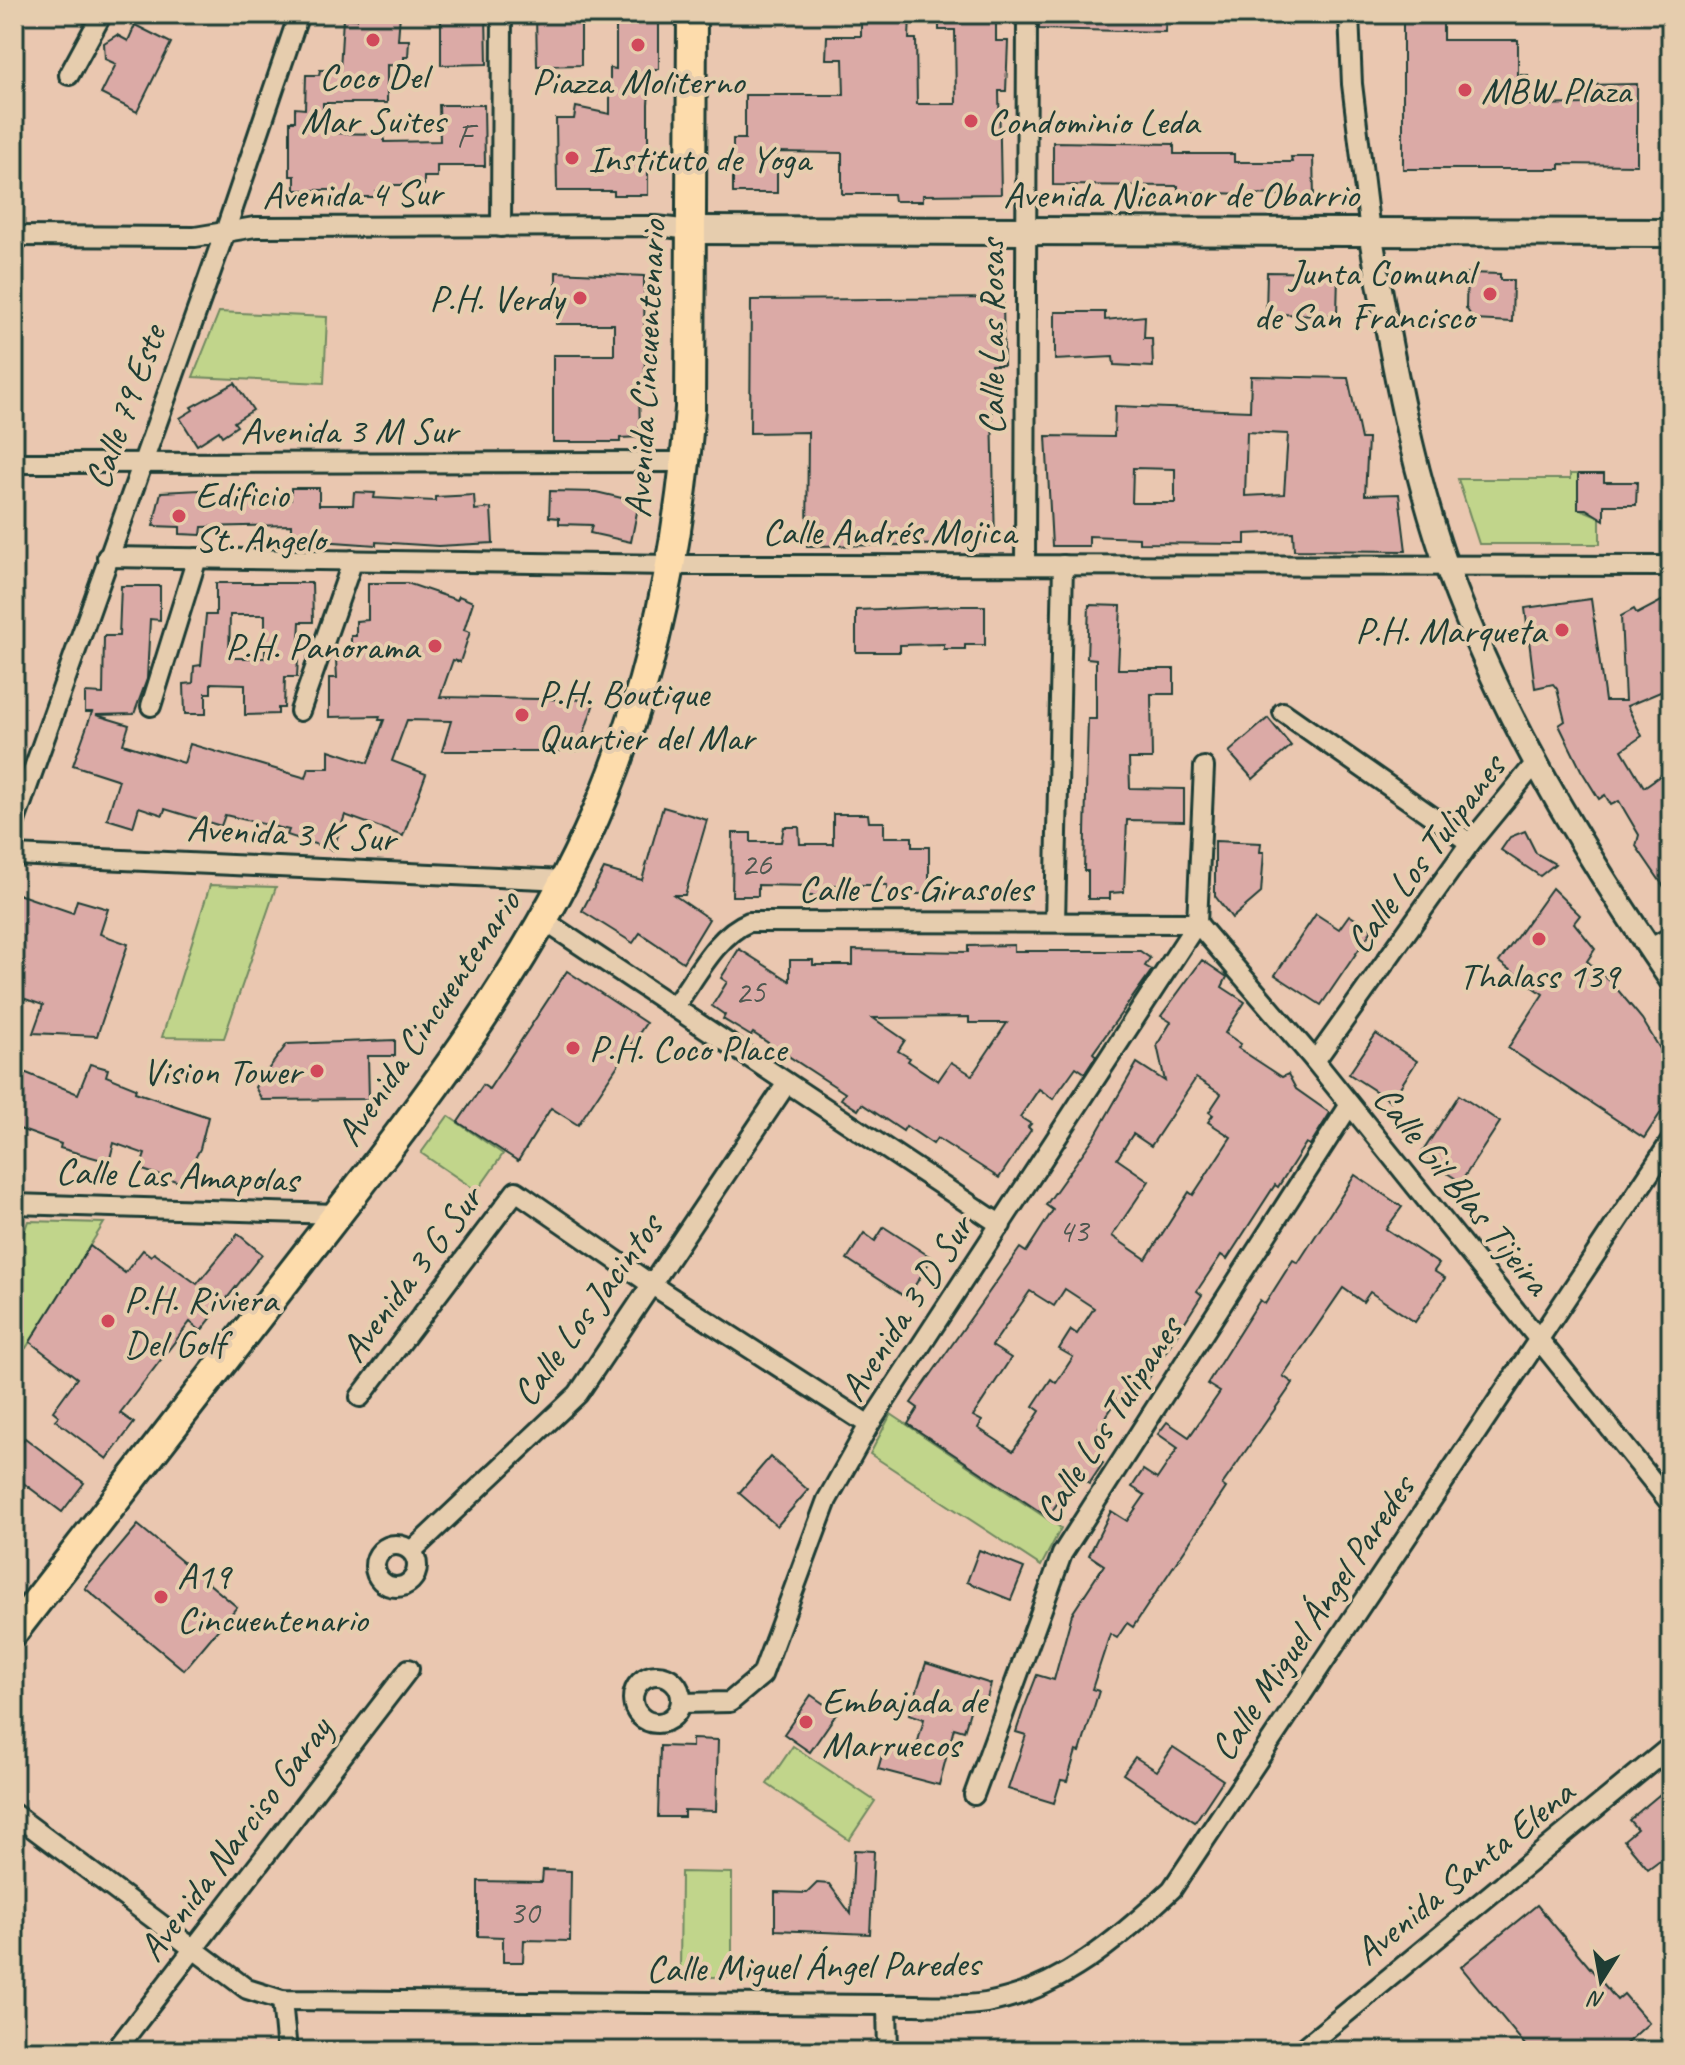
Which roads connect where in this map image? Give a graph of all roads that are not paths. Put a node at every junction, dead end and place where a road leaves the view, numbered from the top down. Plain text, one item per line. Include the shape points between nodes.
1 (102, 14) edge
2 (299, 14) edge
3 (502, 14) edge
4 (692, 14) edge
5 (1027, 14) edge
6 (1349, 14) edge
7 (69, 75) dead end
8 (501, 227) junction
9 (691, 230) junction
10 (1026, 231) junction
11 (225, 232) junction
12 (1370, 232) junction
13 (1671, 233) edge
14 (14, 236) edge
15 (685, 462) junction
16 (14, 463) edge
17 (139, 466) junction
18 (107, 557) junction
19 (197, 558) junction
20 (353, 560) junction
21 (672, 565) junction
22 (1025, 565) junction
23 (1063, 565) junction
24 (1447, 566) junction
25 (1671, 566) edge
26 (151, 706) dead end
27 (300, 711) dead end
28 (1283, 712) dead end
29 (1534, 765) junction
30 (1204, 767) dead end
31 (14, 824) edge
32 (1470, 843) junction
33 (14, 855) edge
34 (565, 880) junction
35 (543, 920) junction
36 (1055, 922) junction
37 (1197, 923) junction
38 (1671, 937) edge
39 (1649, 949) junction
40 (1671, 980) edge
41 (674, 1007) junction
42 (1315, 1061) junction
43 (787, 1083) junction
44 (1349, 1106) junction
45 (1671, 1141) edge
46 (14, 1204) edge
47 (337, 1214) junction
48 (1001, 1225) junction
49 (652, 1285) junction
50 (1539, 1339) junction
51 (360, 1397) dead end
52 (869, 1425) junction
53 (1671, 1504) edge
54 (412, 1551) dead end
55 (14, 1631) edge
56 (409, 1669) dead end
57 (681, 1703) dead end
58 (1671, 1746) edge
59 (974, 1795) dead end
60 (14, 1814) edge
61 (193, 1951) junction
62 (282, 2000) junction
63 (887, 2005) junction
64 (115, 2051) edge
65 (287, 2051) edge
66 (888, 2051) edge
67 (1300, 2051) edge

1 - 7 street
2 - 11 street, Calle 79 Este
3 - 8 street
4 - 9 main road, Avenida Cincuentenario
5 - 10 street, Calle Las Rosas
6 - 12 street
8 - 9 street, Avenida 4 Sur
8 - 11 street, Avenida 4 Sur via 255,227
9 - 10 main road, Avenida Nicanor de Obarrio
9 - 15 main road, Avenida Cincuentenario
10 - 12 main road, Avenida Nicanor de Obarrio
10 - 22 street, Calle Las Rosas
11 - 14 street, Avenida 4 Sur via 195,237
11 - 17 street, Calle 79 Este
12 - 13 main road, Avenida Nicanor de Obarrio
12 - 24 street via 1401,402
15 - 17 street, Avenida 3 M Sur
15 - 21 main road, Avenida Cincuentenario
16 - 17 street, Avenida 3 M Sur
17 - 18 street, Calle 79 Este
18 - 19 street, Calle Andrés Mojica
18 - 31 street, Calle 79 Este
19 - 20 street, Calle Andrés Mojica
19 - 26 street
20 - 21 street, Calle Andrés Mojica
20 - 27 street
21 - 22 street, Calle Andrés Mojica
21 - 34 main road, Avenida Cincuentenario via 638,701 606,792
22 - 23 street, Calle Andrés Mojica
23 - 24 street, Calle Andrés Mojica
23 - 36 street
24 - 25 street, Calle Andrés Mojica
24 - 29 street
28 - 32 street
29 - 32 street, Calle Los Tulipanes
29 - 39 street
30 - 37 street
32 - 42 street, Calle Los Tulipanes
33 - 34 street, Avenida 3 K Sur
34 - 35 main road, Avenida Cincuentenario
35 - 41 street
35 - 47 main road, Avenida Cincuentenario via 504,986
36 - 37 street, Calle Los Girasoles
36 - 41 street, Calle Los Girasoles via 749,922 724,939
37 - 42 street, Calle Gil Blas Tijeira
37 - 48 street, Avenida 3 D Sur
38 - 39 street
39 - 40 street
41 - 43 street
42 - 44 street, Calle Gil Blas Tijeira
43 - 48 street
43 - 49 street, Calle Los Jacintos
44 - 50 street, Calle Gil Blas Tijeira
44 - 59 street, Calle Los Tulipanes via 1062,1554
45 - 50 street, Calle Miguel Ángel Paredes
46 - 47 street, Calle Las Amapolas
47 - 55 main road, Avenida Cincuentenario
48 - 52 street, Avenida 3 D Sur
49 - 51 street, Avenida 3 G Sur via 516,1191
49 - 52 street
49 - 54 street, Calle Los Jacintos via 578,1394
50 - 53 street, Calle Gil Blas Tijeira
50 - 63 street, Calle Miguel Ángel Paredes via 1172,1889 1119,1939 1037,1986 986,2003
52 - 57 street, Avenida 3 D Sur via 827,1500 762,1675 730,1702
56 - 61 street, Avenida Narciso Garay
58 - 67 street, Avenida Santa Elena
60 - 61 street, Calle Miguel Ángel Paredes
61 - 62 street, Calle Miguel Ángel Paredes via 247,1989
61 - 64 street, Avenida Narciso Garay
62 - 63 street, Calle Miguel Ángel Paredes
62 - 65 street
63 - 66 street

